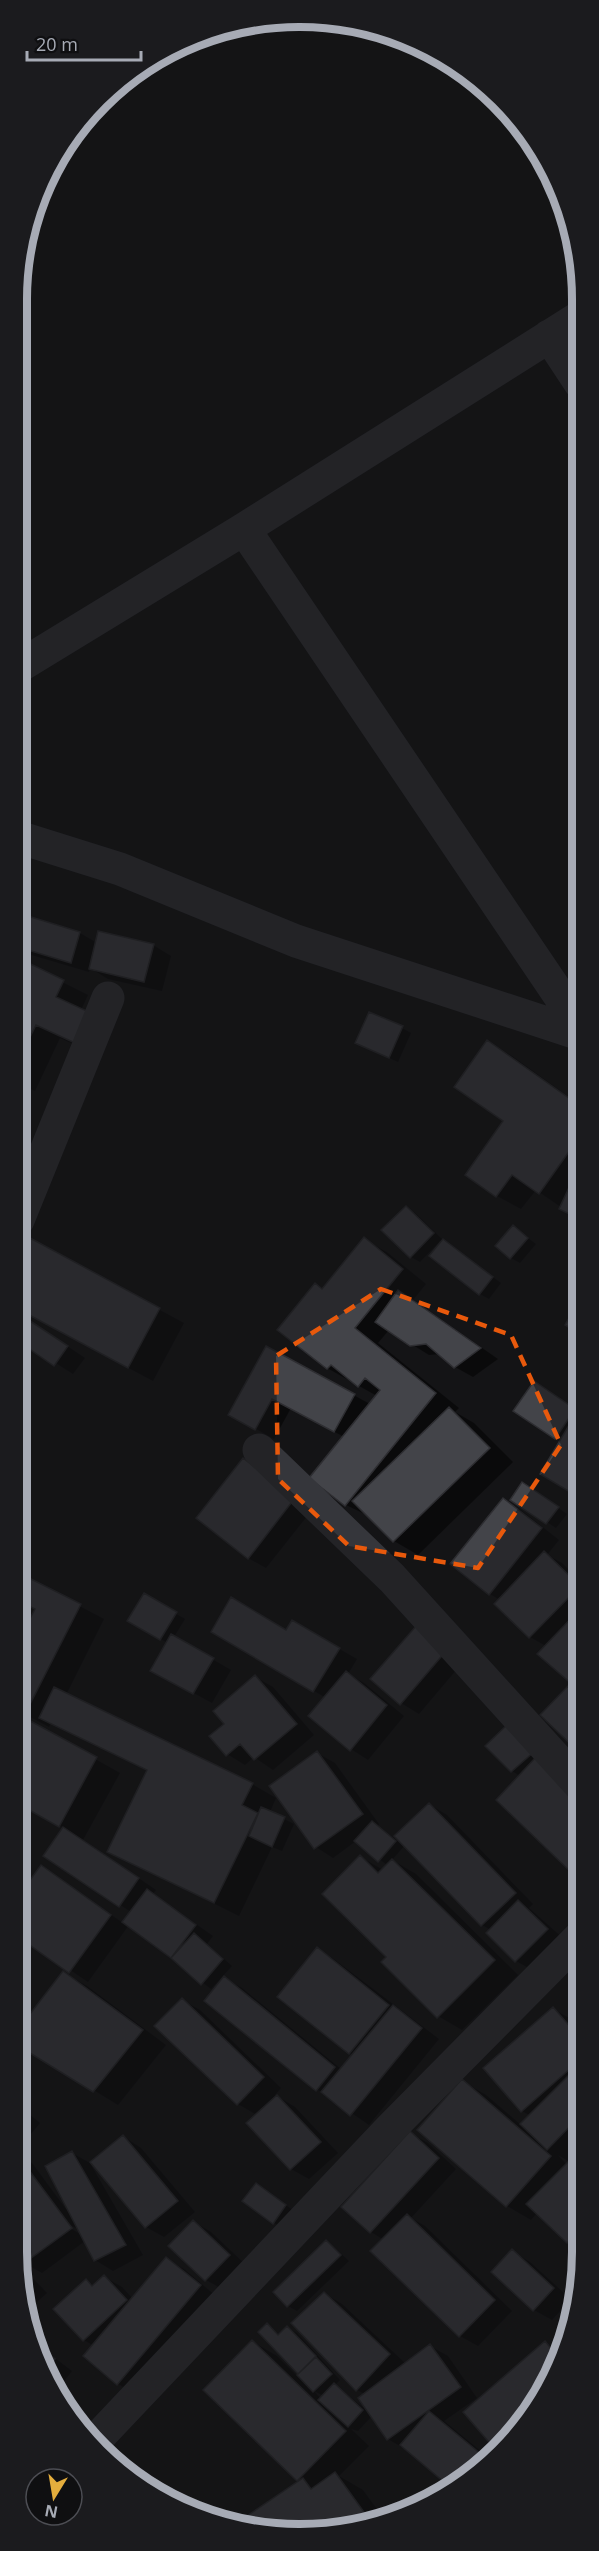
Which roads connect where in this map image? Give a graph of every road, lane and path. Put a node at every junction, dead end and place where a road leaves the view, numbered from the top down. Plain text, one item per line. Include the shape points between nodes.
1 (572, 322) edge
2 (549, 336) junction
3 (572, 371) edge
4 (244, 529) junction
5 (27, 662) edge
6 (27, 840) edge
7 (108, 998) dead end
8 (572, 1014) edge
9 (572, 1031) edge
10 (27, 1198) edge
11 (259, 1450) dead end
12 (572, 1776) edge
13 (572, 1945) edge
14 (100, 2436) edge

1 - 2 street
2 - 3 street
2 - 4 street
4 - 5 street
4 - 8 street
6 - 9 street via 120,869 296,941
7 - 10 street
11 - 12 street via 392,1578
13 - 14 street via 382,2138

